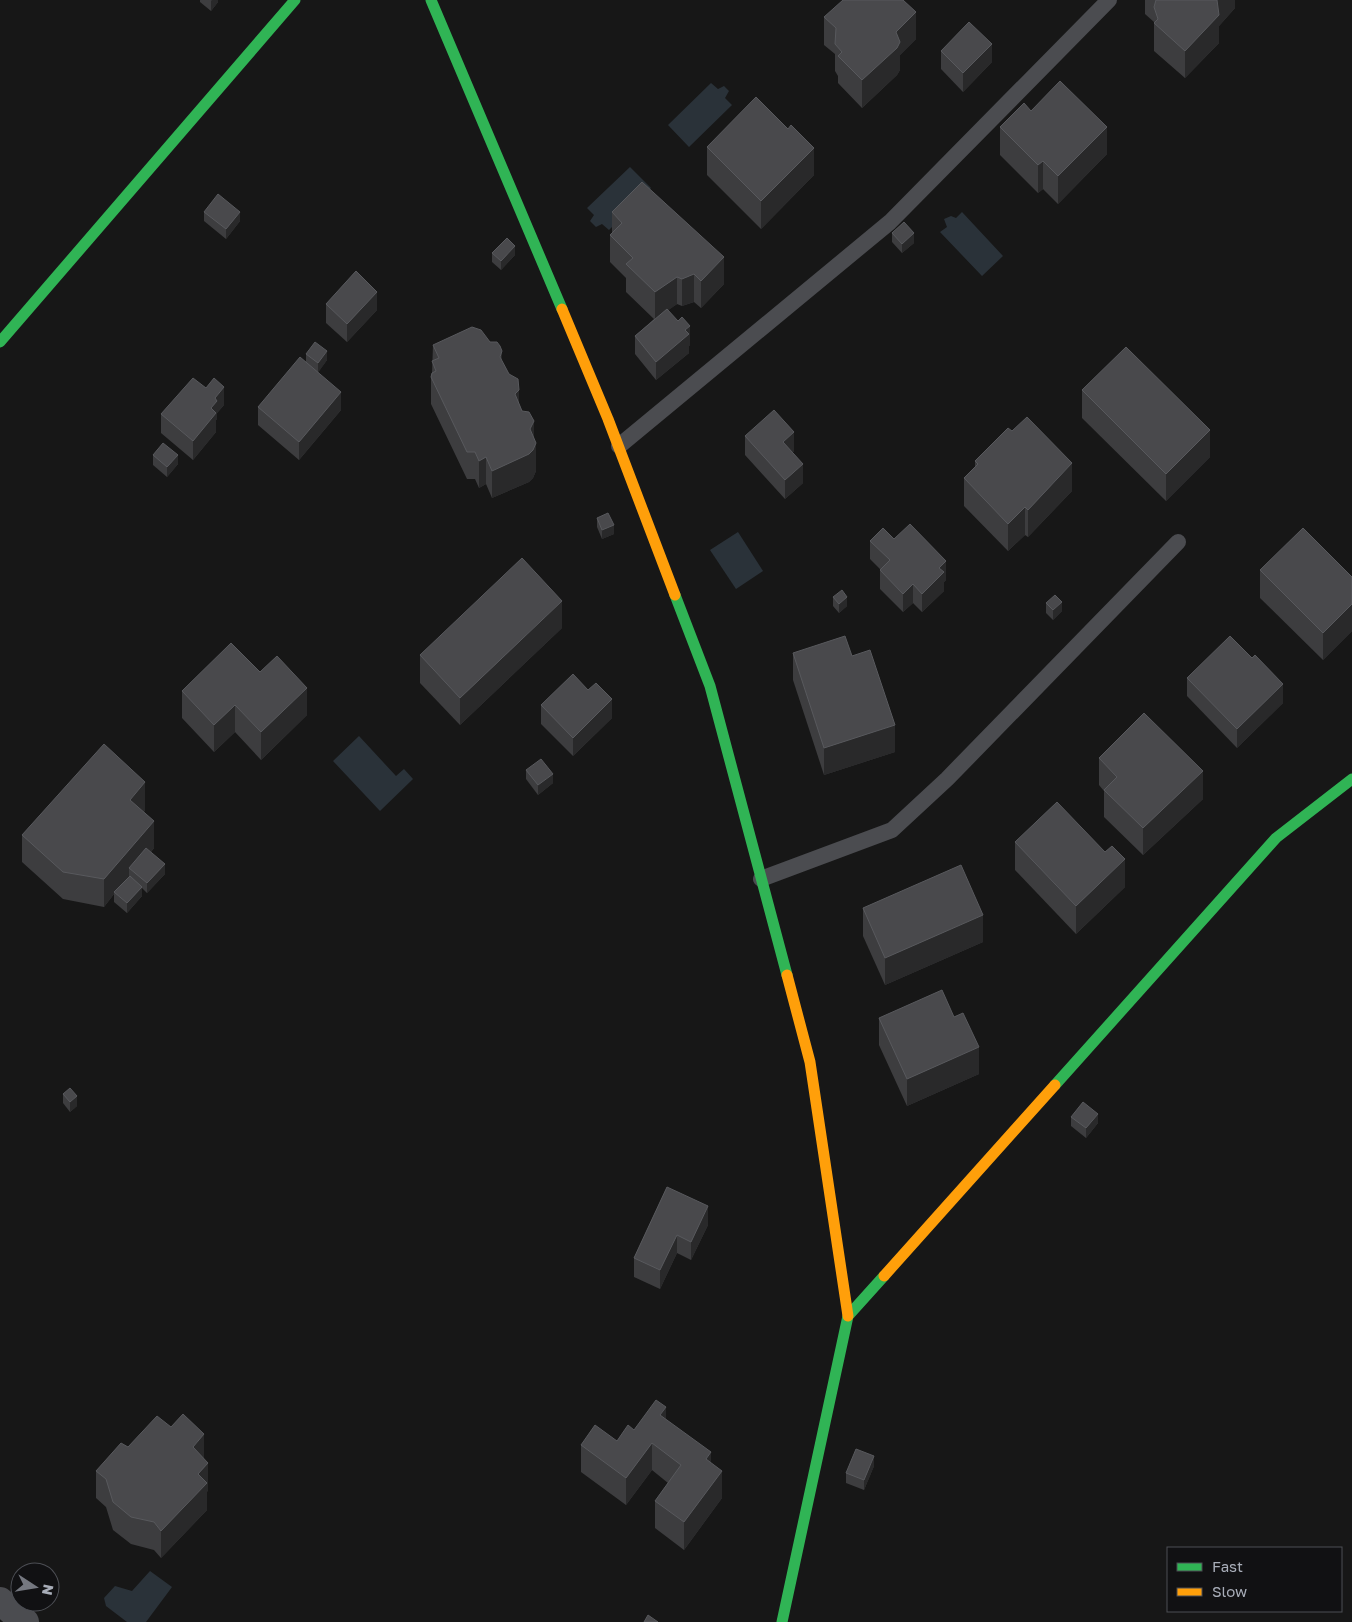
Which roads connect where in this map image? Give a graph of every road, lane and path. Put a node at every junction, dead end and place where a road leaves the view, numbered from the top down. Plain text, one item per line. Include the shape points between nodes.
1 (295, 0) edge
2 (431, 0) edge
3 (1109, 0) edge
4 (0, 342) edge
5 (619, 446) junction
6 (1178, 542) dead end
7 (1352, 779) edge
8 (761, 878) junction
9 (848, 1316) junction
10 (0, 1601) edge
11 (25, 1622) edge
12 (782, 1622) edge

1 - 4 street
2 - 5 street
3 - 5 lane via 890,222
5 - 8 street via 710,686
6 - 8 lane via 948,780 892,830
7 - 9 street via 1276,838
8 - 9 street via 810,1062
9 - 12 street
10 - 11 street

